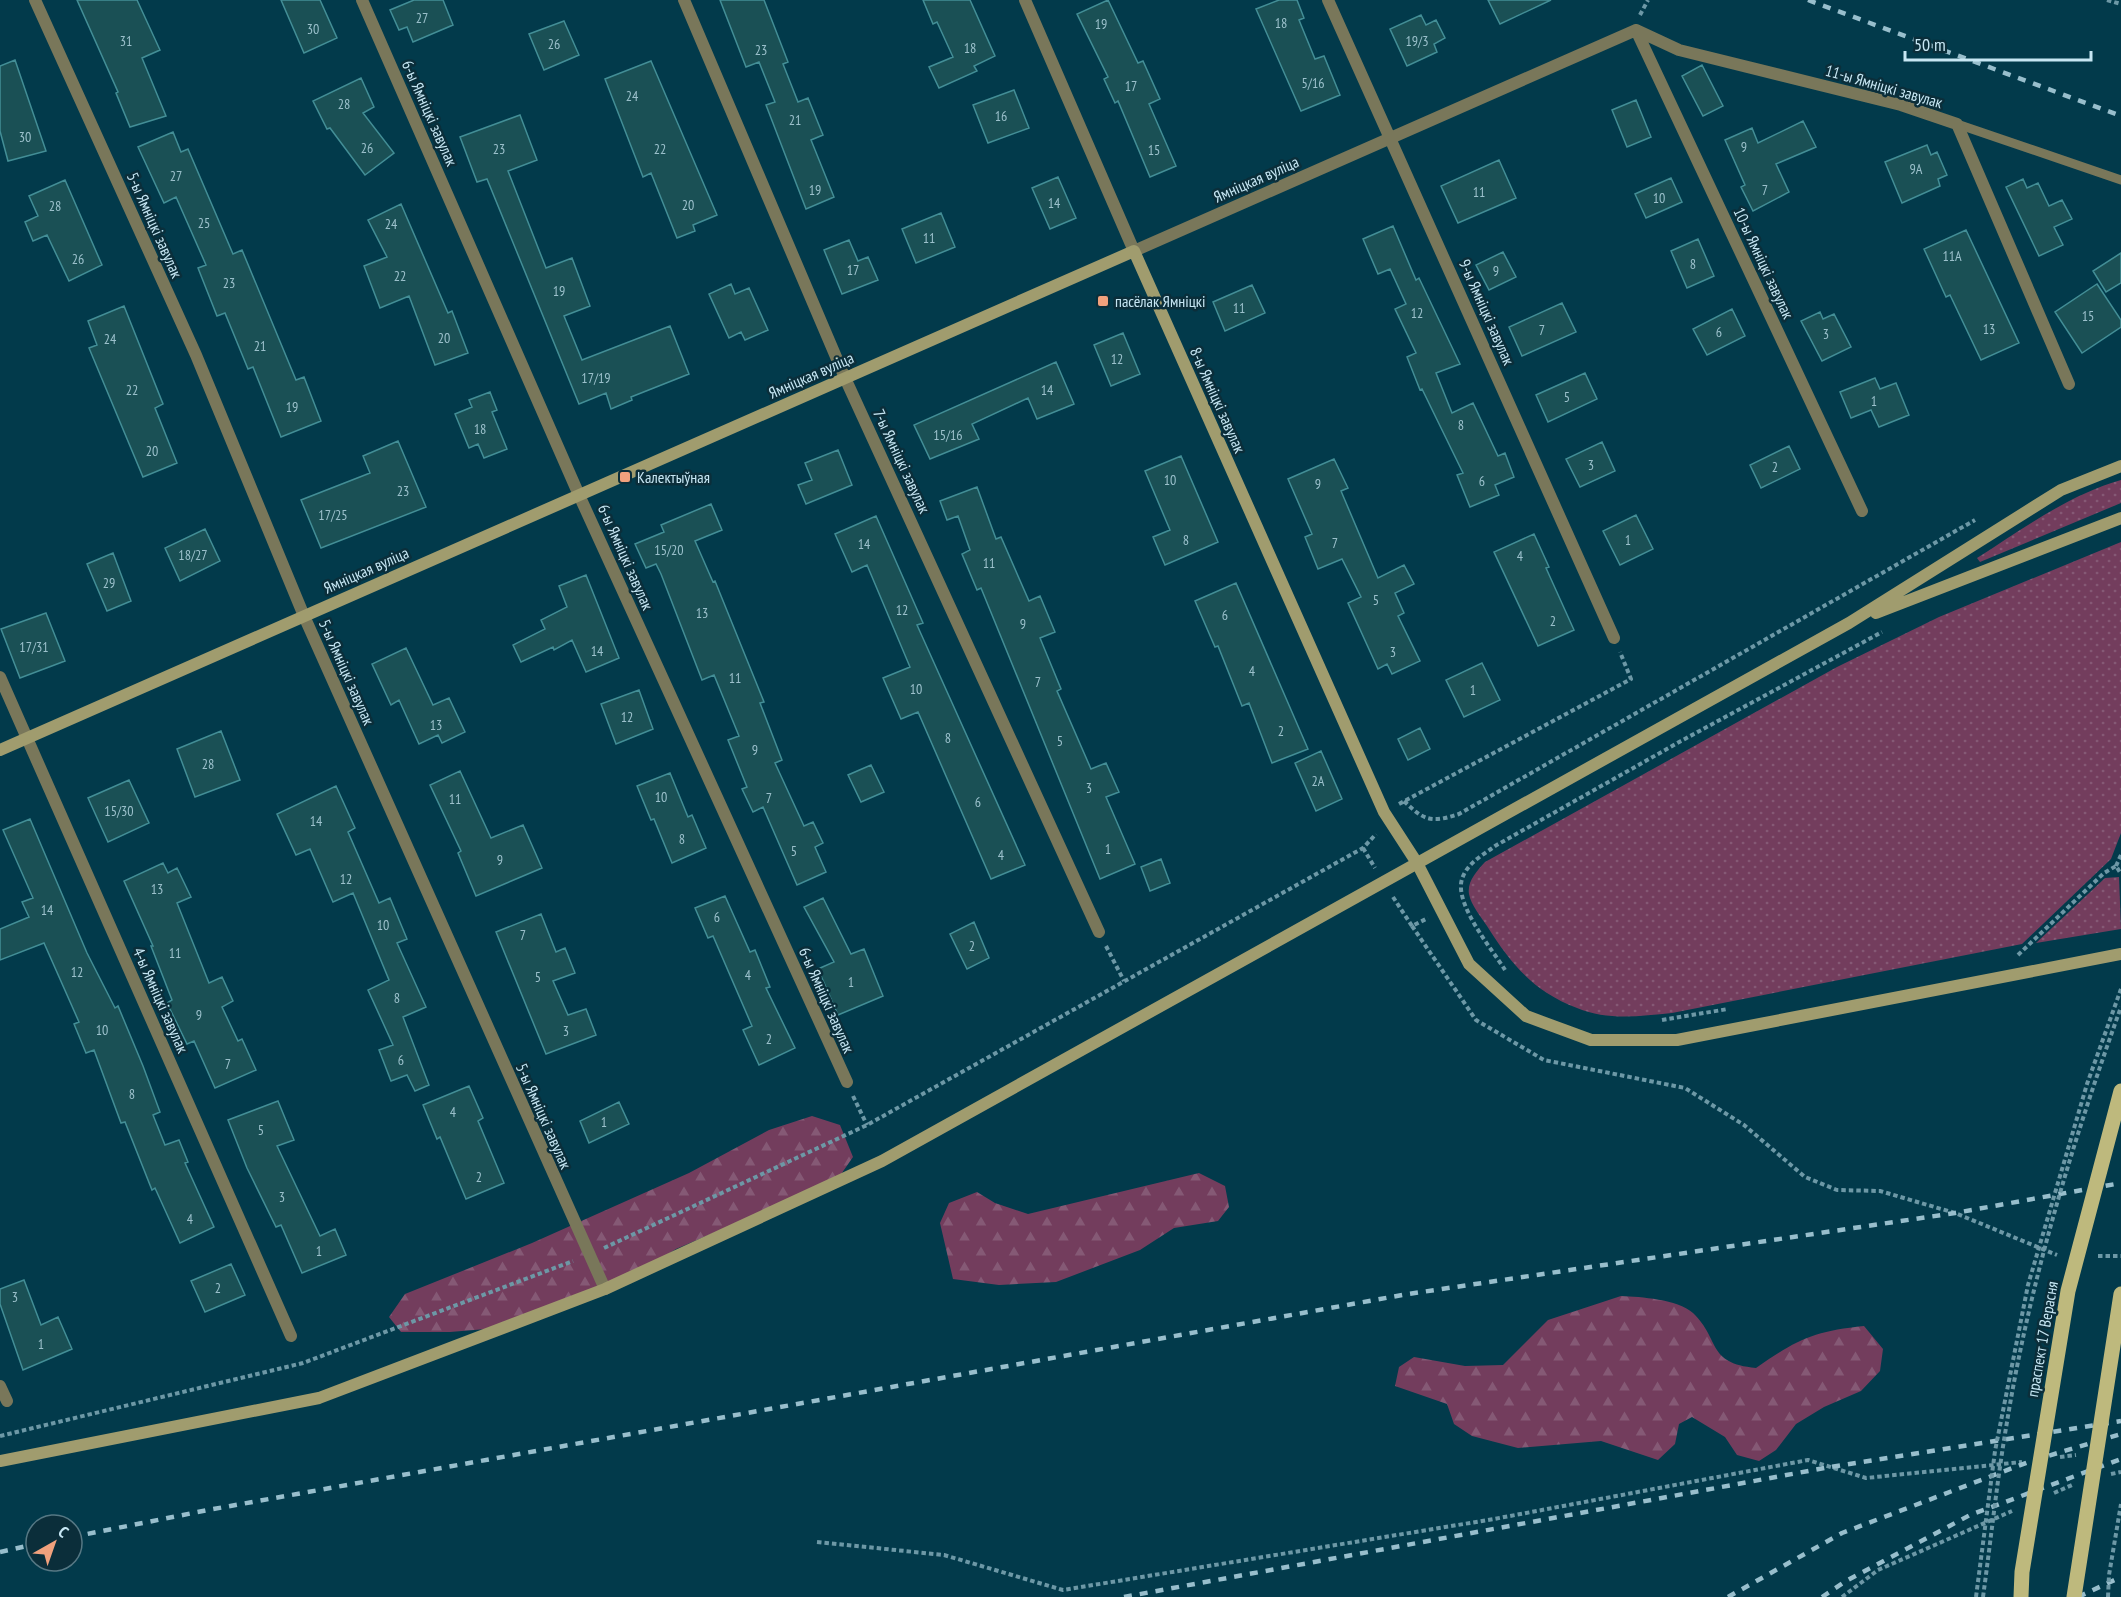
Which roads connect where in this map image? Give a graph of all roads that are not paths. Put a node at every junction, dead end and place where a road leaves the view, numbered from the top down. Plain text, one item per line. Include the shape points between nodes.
1 (35, 0) edge
2 (362, 0) edge
3 (684, 0) edge
4 (1025, 0) edge
5 (1328, 0) edge
6 (1636, 30) junction
7 (1957, 124) junction
8 (1391, 137) junction
9 (2121, 180) edge
10 (1134, 251) junction
11 (845, 378) junction
12 (2069, 384) dead end
13 (2121, 466) edge
14 (579, 495) junction
15 (1862, 511) dead end
16 (2121, 518) edge
17 (304, 616) junction
18 (1850, 623) junction
19 (1614, 638) road end
20 (0, 677) edge
21 (27, 738) junction
22 (0, 750) edge
23 (1417, 863) junction
24 (1098, 932) road end
25 (2121, 954) edge
26 (847, 1082) road end
27 (2121, 1091) edge
28 (605, 1289) junction
29 (2121, 1294) edge
30 (291, 1336) dead end
31 (0, 1386) edge
32 (7, 1401) dead end
33 (0, 1461) edge
34 (2021, 1597) edge
35 (2074, 1597) edge

1 - 17 street, 5-ы Ямніцкі завулак via 196,355
2 - 14 street, 6-ы Ямніцкі завулак
3 - 11 street, 7-ы Ямніцкі завулак
4 - 10 street, 8-ы Ямніцкі завулак
5 - 8 street, 9-ы Ямніцкі завулак
6 - 7 street, 11-ы Ямніцкі завулак via 1679,50 1901,105
6 - 8 street, Ямніцкая вуліца
6 - 15 street, 10-ы Ямніцкі завулак
7 - 9 lane
7 - 12 street, 11-ы Ямніцкі завулак
8 - 10 street, Ямніцкая вуліца
8 - 19 street, 9-ы Ямніцкі завулак
10 - 11 main road, Ямніцкая вуліца
10 - 23 main road, 8-ы Ямніцкі завулак via 1384,812
11 - 14 main road, Ямніцкая вуліца
11 - 24 street, 7-ы Ямніцкі завулак
13 - 18 main road via 2061,490
14 - 17 main road, Ямніцкая вуліца
14 - 26 street, 6-ы Ямніцкі завулак
16 - 18 main road
17 - 21 main road, Ямніцкая вуліца
17 - 28 street, 5-ы Ямніцкі завулак
18 - 23 main road
20 - 21 street, 4-ы Ямніцкі завулак
21 - 22 main road, Ямніцкая вуліца
21 - 30 street, 4-ы Ямніцкі завулак
23 - 25 main road, 8-ы Ямніцкі завулак via 1470,964 1526,1016 1591,1040 1677,1040
23 - 28 main road via 882,1161
27 - 34 main road, праспект 17 Верасня, bridge via 2068,1291
28 - 33 main road via 319,1398
29 - 35 main road, bridge
31 - 32 street

